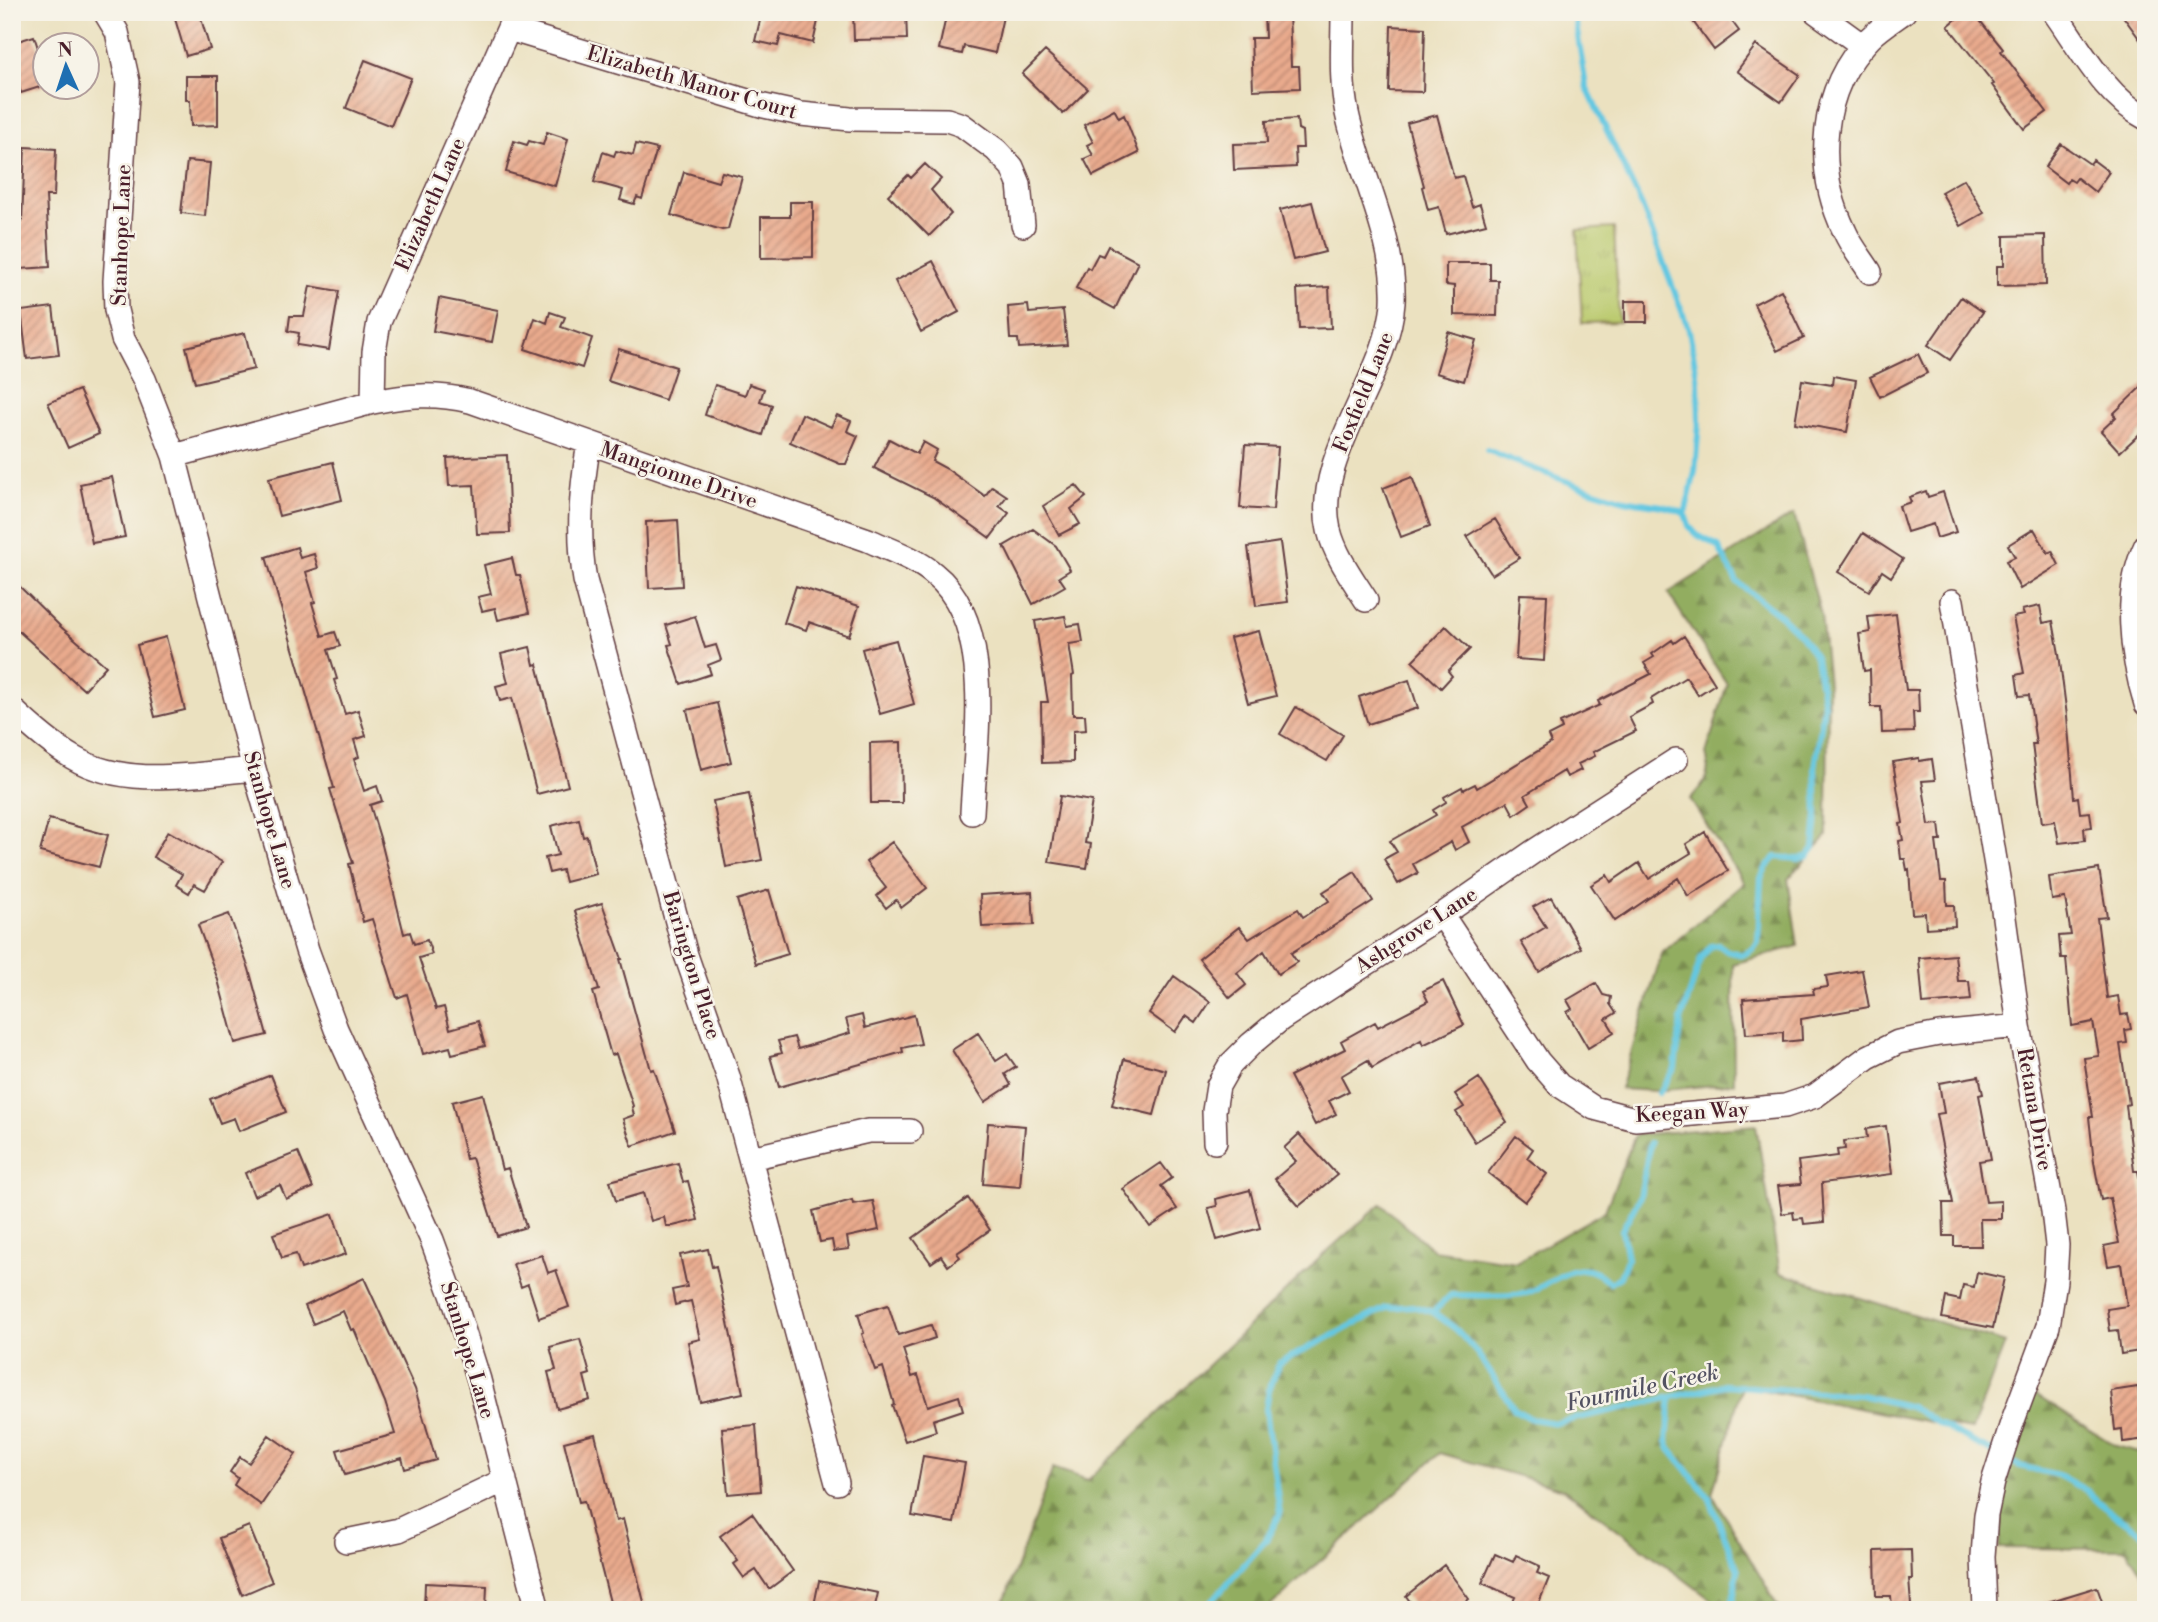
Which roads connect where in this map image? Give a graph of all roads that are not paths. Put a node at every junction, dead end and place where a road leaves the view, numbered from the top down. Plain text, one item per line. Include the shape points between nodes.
1 (105, 12) edge
2 (1343, 12) edge
3 (1816, 12) edge
4 (1905, 12) edge
5 (2054, 12) edge
6 (513, 20) edge
7 (1863, 46) junction
8 (2146, 118) edge
9 (1023, 225) dead end
10 (1870, 272) dead end
11 (373, 402) junction
12 (589, 443) junction
13 (174, 456) junction
14 (2146, 545) edge
15 (1366, 600) dead end
16 (1952, 601) dead end
17 (2146, 704) edge
18 (12, 709) edge
19 (1676, 760) dead end
20 (254, 769) junction
21 (972, 813) dead end
22 (1442, 915) junction
23 (2020, 1026) junction
24 (910, 1131) dead end
25 (1215, 1142) dead end
26 (751, 1158) junction
27 (505, 1480) junction
28 (838, 1483) dead end
29 (346, 1541) dead end
30 (538, 1610) edge
31 (1985, 1610) edge

1 - 13 street, Stanhope Lane via 117,32 128,82 116,310 123,339 155,402
2 - 15 street, Foxfield Lane via 1347,113 1386,242 1393,301 1390,326 1337,458 1327,499 1329,531
3 - 7 street
4 - 7 street
5 - 8 street via 2110,89
6 - 9 street, Elizabeth Manor Court via 764,106 850,119 947,120 962,125 1012,167
6 - 11 street, Elizabeth Lane via 379,322
7 - 10 street via 1836,91 1825,154 1834,204 1845,233
11 - 12 street, Mangionne Drive via 442,395
11 - 13 street, Mangionne Drive
12 - 21 street, Mangionne Drive via 868,540 919,564 942,581 968,621 976,661
12 - 26 street, Barington Place via 579,523 585,580 686,955
13 - 20 street, Stanhope Lane
14 - 17 street via 2137,569 2132,634 2133,657
16 - 23 street, Retana Drive
18 - 20 street via 72,757 110,772 133,776
19 - 22 street, Ashgrove Lane
20 - 27 street, Stanhope Lane via 307,950 336,1029 432,1240 454,1300
22 - 23 street, Keegan Way via 1559,1086 1594,1108 1635,1119 1785,1106 1815,1096 1868,1057 1898,1042
22 - 25 street, Ashgrove Lane via 1282,1019 1230,1065 1218,1086
23 - 31 street, Retana Drive via 2053,1211 2055,1282 2048,1326 1993,1482 1983,1556
24 - 26 street via 868,1131
26 - 28 street, Barington Place
27 - 29 street via 399,1530
27 - 30 street, Stanhope Lane

